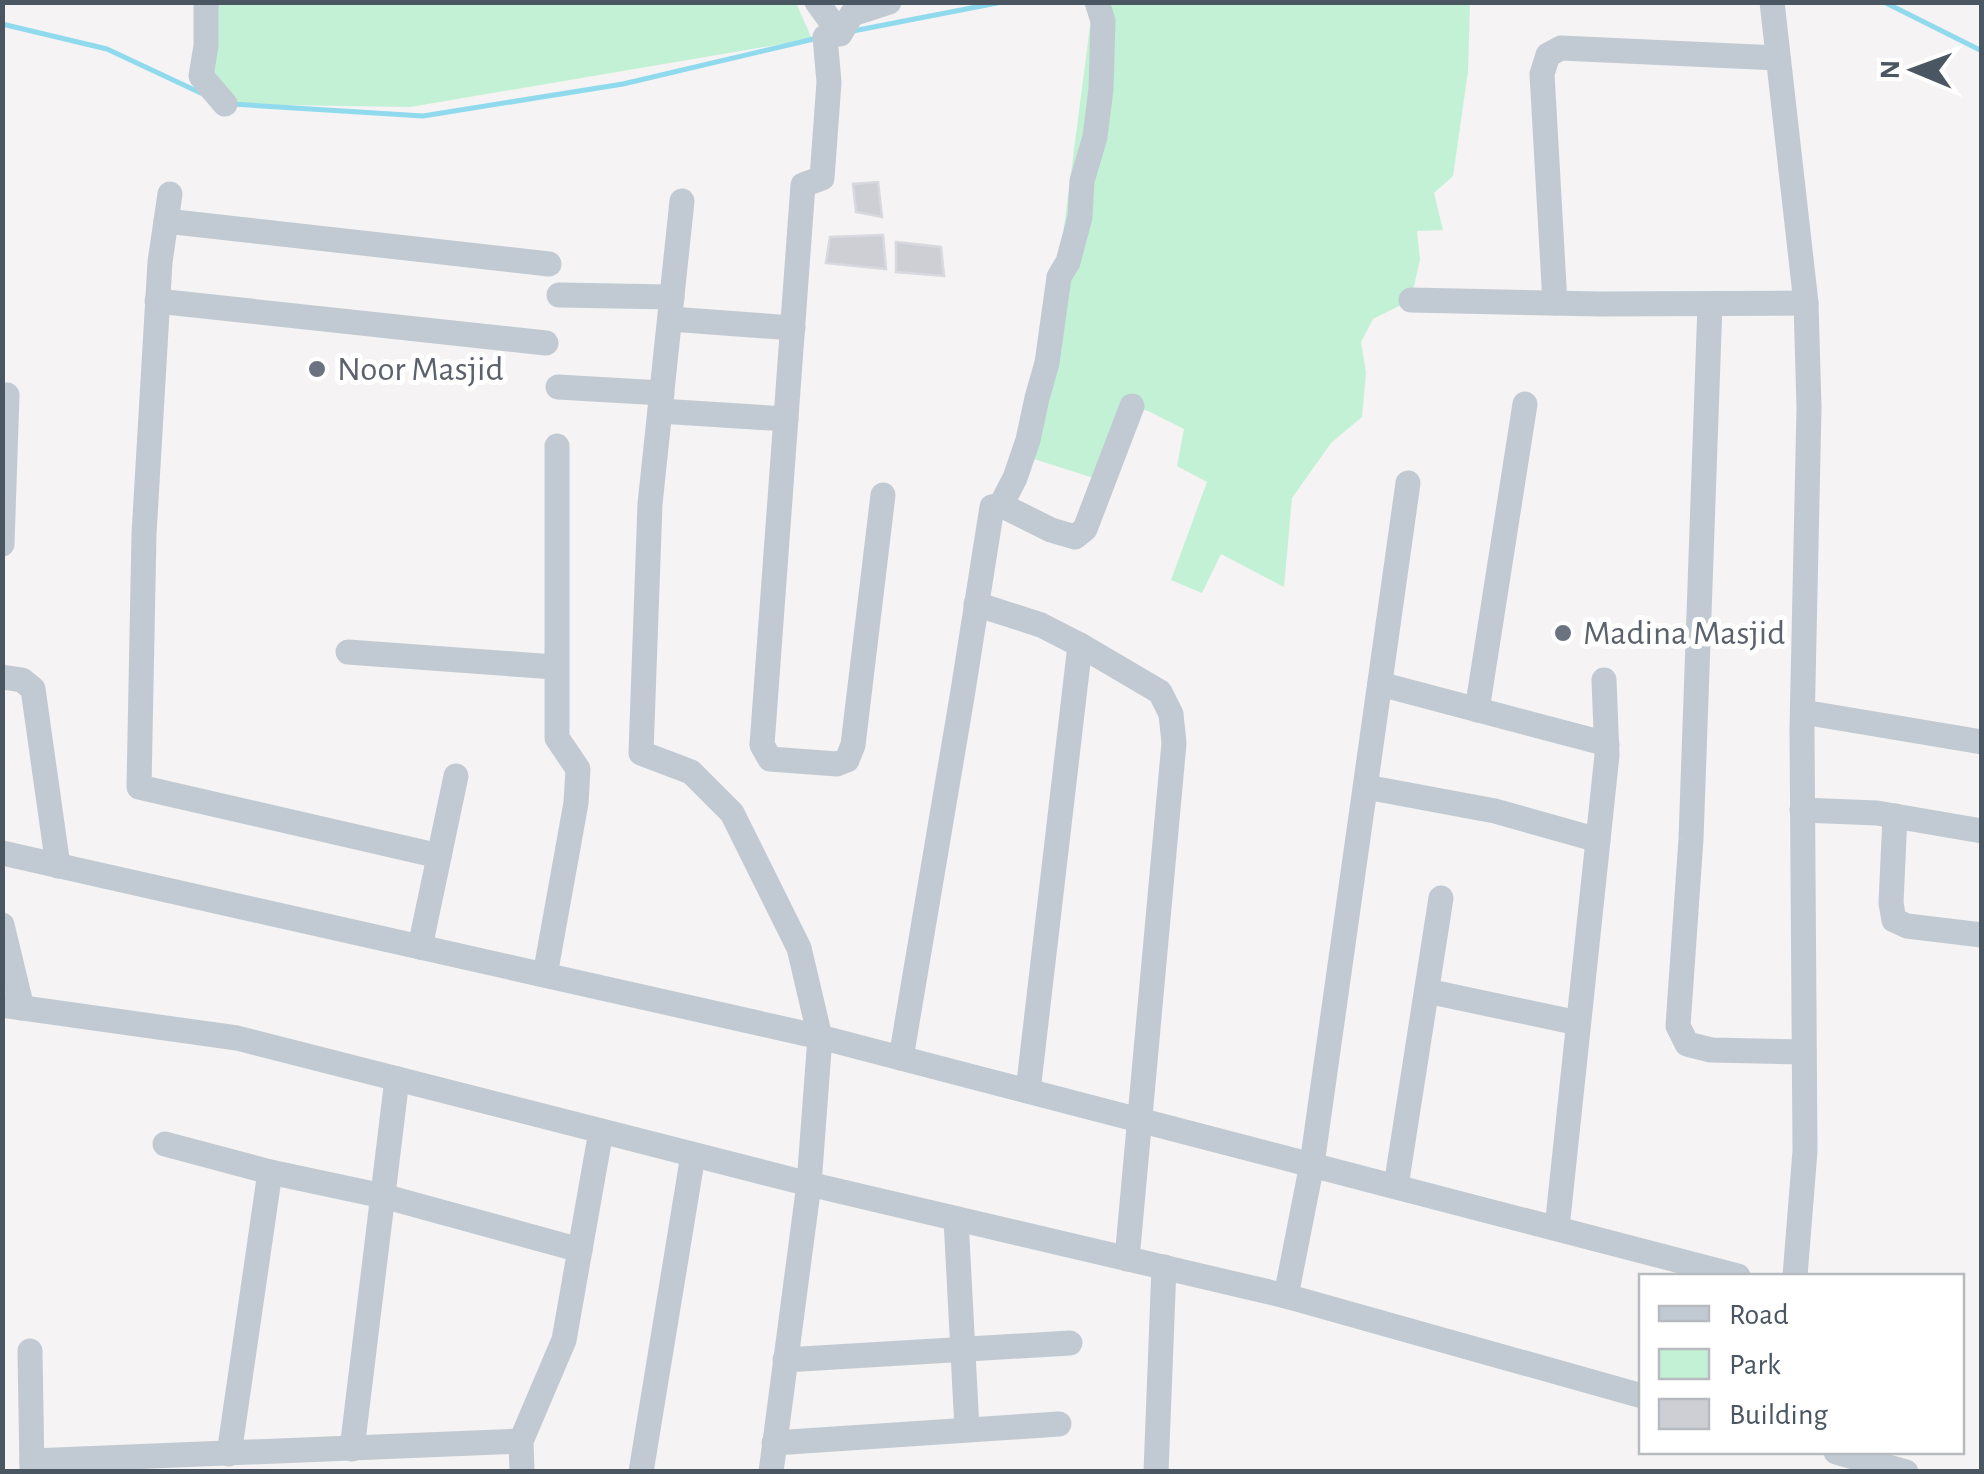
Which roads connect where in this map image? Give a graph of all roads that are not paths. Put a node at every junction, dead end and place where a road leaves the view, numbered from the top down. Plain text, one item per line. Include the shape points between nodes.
1 (206, 2) edge
2 (818, 2) edge
3 (890, 2) edge
4 (1096, 2) edge
5 (1772, 2) edge
6 (825, 37) dead end
7 (1778, 58) junction
8 (225, 104) dead end
9 (170, 194) dead end
10 (682, 201) dead end
11 (166, 221) junction
12 (548, 264) dead end
13 (558, 296) dead end
14 (1411, 300) dead end
15 (158, 302) junction
16 (1555, 303) junction
17 (1710, 304) junction
18 (1806, 304) junction
19 (671, 308) junction
20 (792, 328) junction
21 (546, 343) dead end
22 (558, 386) dead end
23 (8, 395) dead end
24 (661, 402) junction
25 (1525, 404) dead end
26 (1132, 406) dead end
27 (786, 419) junction
28 (556, 446) dead end
29 (1408, 482) dead end
30 (883, 496) dead end
31 (1001, 504) junction
32 (2, 544) edge
33 (976, 604) junction
34 (1080, 645) junction
35 (348, 652) dead end
36 (556, 667) junction
37 (2, 677) edge
38 (1604, 680) dead end
39 (1380, 684) junction
40 (1477, 710) junction
41 (1803, 712) junction
42 (1982, 742) edge
43 (1606, 744) junction
44 (456, 776) dead end
45 (1366, 787) junction
46 (1802, 810) junction
47 (1895, 816) junction
48 (1982, 831) edge
49 (1598, 840) junction
50 (2, 854) edge
51 (439, 856) junction
52 (58, 866) junction
53 (1441, 898) dead end
54 (2, 925) edge
55 (1982, 935) edge
56 (420, 947) junction
57 (546, 975) junction
58 (1426, 992) junction
59 (12, 1007) edge
60 (1578, 1024) junction
61 (820, 1037) junction
62 (1804, 1052) junction
63 (901, 1058) junction
64 (396, 1079) junction
65 (1028, 1090) junction
66 (1139, 1119) junction
67 (601, 1131) junction
68 (165, 1144) dead end
69 (693, 1154) junction
70 (1312, 1164) junction
71 (270, 1172) junction
72 (809, 1184) junction
73 (1396, 1186) junction
74 (383, 1196) junction
75 (956, 1218) junction
76 (1557, 1228) junction
77 (580, 1250) junction
78 (1127, 1259) junction
79 (1164, 1267) junction
80 (1730, 1274) edge
81 (1795, 1274) edge
82 (1286, 1296) junction
83 (1070, 1343) dead end
84 (962, 1348) junction
85 (30, 1351) dead end
86 (786, 1360) junction
87 (1639, 1395) edge
88 (1059, 1424) dead end
89 (967, 1430) junction
90 (521, 1441) junction
91 (774, 1443) junction
92 (352, 1449) junction
93 (228, 1454) junction
94 (1842, 1454) edge
95 (32, 1466) edge
96 (1890, 1469) edge
97 (522, 1472) edge
98 (641, 1472) edge
99 (770, 1472) edge
100 (1156, 1472) edge

1 - 8 street via 201,76
2 - 3 street via 840,34 852,14
4 - 31 street via 1103,21 1100,89 1080,218 1059,277 1048,363 1028,440
5 - 7 street
6 - 20 street via 822,178 804,185
7 - 16 street via 1561,48 1548,55 1542,74
7 - 18 street
9 - 11 street
10 - 19 street
11 - 12 street
11 - 15 street
13 - 19 street
14 - 16 street
15 - 21 street
15 - 51 street via 139,787
16 - 17 street
17 - 18 street
17 - 62 street via 1678,1026 1687,1044 1711,1050
18 - 41 street
19 - 20 street
19 - 24 street
20 - 27 street
22 - 24 street
23 - 32 street
24 - 27 street
24 - 61 street via 640,753 691,772 732,813 799,948
25 - 40 street
26 - 31 street via 1085,529 1075,537
27 - 30 street via 762,745 770,760 848,760
28 - 36 street
29 - 39 street
31 - 33 street via 992,507
33 - 34 street
33 - 63 street
34 - 65 street
34 - 66 street via 1160,692 1171,714 1174,743
35 - 36 street
36 - 57 street via 557,738 578,769
37 - 52 street via 33,689
38 - 43 street
39 - 40 street
39 - 45 street
40 - 43 street
41 - 42 street
41 - 46 street
43 - 49 street
44 - 51 street
45 - 49 street via 1495,811
45 - 70 street
46 - 47 street
46 - 62 street
47 - 48 street
47 - 55 street via 1894,920
49 - 60 street
50 - 52 street
51 - 56 street
52 - 56 street
53 - 58 street
54 - 59 street
56 - 57 street
57 - 61 street
58 - 60 street
58 - 73 street
59 - 64 street via 238,1038
60 - 76 street
61 - 63 street
61 - 72 street
62 - 81 street
63 - 65 street
64 - 67 street
64 - 74 street
65 - 66 street
66 - 70 street
66 - 78 street
67 - 69 street
67 - 77 street
68 - 71 street
69 - 72 street
69 - 98 street
70 - 73 street
70 - 82 street
71 - 74 street
71 - 93 street
72 - 75 street
72 - 86 street
73 - 76 street
74 - 77 street
74 - 92 street
75 - 78 street
75 - 84 street
76 - 80 street
77 - 90 street via 564,1340
78 - 79 street
79 - 82 street
79 - 100 street
82 - 87 street
83 - 84 street
84 - 86 street
84 - 89 street
85 - 95 street
86 - 91 street
88 - 89 street
89 - 91 street
90 - 92 street
90 - 97 street
91 - 99 street
92 - 93 street
93 - 95 street
94 - 96 street

